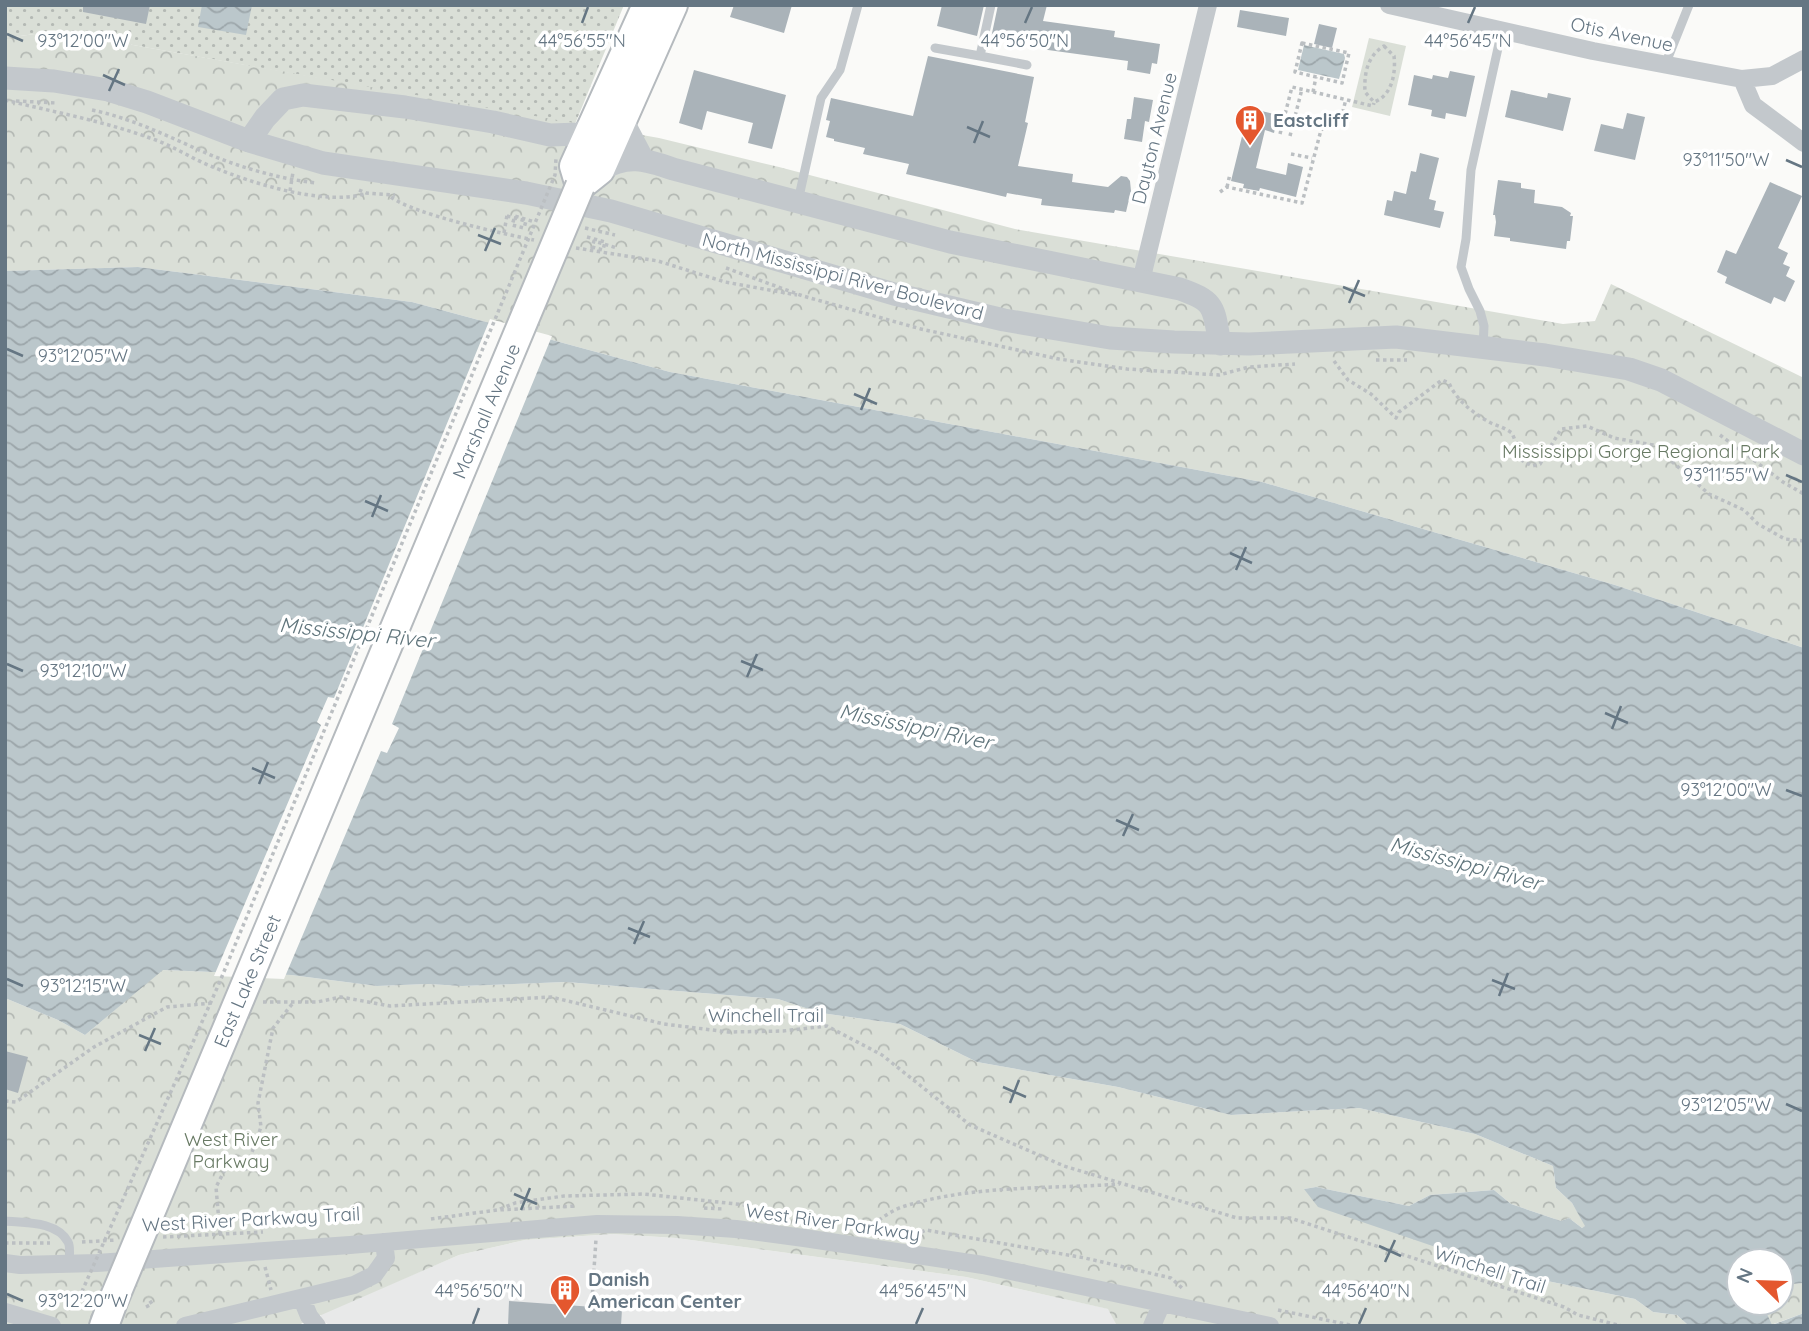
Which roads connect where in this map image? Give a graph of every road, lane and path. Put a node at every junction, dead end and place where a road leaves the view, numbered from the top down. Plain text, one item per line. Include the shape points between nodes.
1 (647, 5) edge
2 (673, 5) edge
3 (858, 5) edge
4 (991, 5) edge
5 (1208, 5) edge
6 (1389, 5) edge
7 (1689, 5) edge
8 (1502, 30) junction
9 (935, 48) dead end
10 (980, 56) junction
11 (1804, 59) edge
12 (1027, 65) dead end
13 (1665, 65) junction
14 (1316, 77) junction
15 (5, 78) edge
16 (1742, 79) junction
17 (1302, 89) junction
18 (1313, 92) junction
19 (1346, 99) junction
20 (5, 100) edge
21 (1374, 102) junction
22 (57, 103) dead end
23 (1288, 106) junction
24 (83, 108) dead end
25 (1297, 108) junction
26 (622, 120) junction
27 (1284, 121) junction
28 (1293, 123) junction
29 (594, 124) junction
30 (1280, 134) dead end
31 (550, 135) junction
32 (1290, 136) dead end
33 (249, 141) junction
34 (1804, 143) edge
35 (1291, 154) dead end
36 (642, 158) junction
37 (1312, 158) junction
38 (578, 170) junction
39 (1230, 174) dead end
40 (292, 180) junction
41 (317, 183) dead end
42 (1227, 187) junction
43 (355, 188) dead end
44 (290, 191) junction
45 (1220, 192) dead end
46 (366, 193) junction
47 (401, 194) dead end
48 (390, 197) junction
49 (798, 203) junction
50 (509, 209) dead end
51 (529, 212) dead end
52 (541, 215) dead end
53 (507, 216) junction
54 (535, 222) junction
55 (576, 226) dead end
56 (504, 233) junction
57 (621, 235) dead end
58 (587, 237) dead end
59 (545, 242) dead end
60 (568, 246) dead end
61 (616, 254) junction
62 (717, 265) dead end
63 (1141, 281) junction
64 (803, 296) junction
65 (1220, 344) junction
66 (1483, 346) junction
67 (1367, 359) dead end
68 (1344, 360) dead end
69 (1407, 360) dead end
70 (1334, 361) junction
71 (1322, 362) dead end
72 (1298, 363) dead end
73 (1712, 429) dead end
74 (1804, 454) edge
75 (1804, 494) edge
76 (1804, 541) edge
77 (393, 636) joint
78 (256, 1002) dead end
79 (294, 1002) junction
80 (217, 1003) dead end
81 (5, 1101) edge
82 (767, 1215) dead end
83 (1237, 1218) junction
84 (423, 1220) dead end
85 (5, 1221) edge
86 (597, 1224) junction
87 (868, 1229) dead end
88 (272, 1231) dead end
89 (220, 1234) junction
90 (915, 1235) dead end
91 (151, 1237) dead end
92 (124, 1239) dead end
93 (384, 1242) junction
94 (5, 1243) edge
95 (69, 1243) junction
96 (259, 1252) junction
97 (5, 1263) edge
98 (69, 1264) junction
99 (1183, 1290) dead end
100 (271, 1292) dead end
101 (148, 1298) dead end
102 (302, 1298) junction
103 (592, 1300) dead end
104 (1161, 1305) junction
105 (146, 1307) dead end
106 (65, 1309) dead end
107 (5, 1312) edge
108 (52, 1326) edge
109 (104, 1326) edge
110 (185, 1326) edge
111 (317, 1326) edge
112 (1153, 1326) edge
113 (1270, 1326) edge
114 (1622, 1326) edge

1 - 29 main road, Marshall Avenue
2 - 26 main road, Marshall Avenue
3 - 49 lane via 840,70 821,98
4 - 10 lane
5 - 63 street, Dayton Avenue
6 - 8 street, Otis Avenue
7 - 13 lane
8 - 13 street, Otis Avenue
8 - 66 lane via 1471,170 1461,267 1485,326
9 - 10 lane
10 - 12 lane
11 - 16 street, Otis Avenue via 1772,76
13 - 16 street, Otis Avenue
14 - 14 path via 1342,83 1349,54 1302,43 1295,72
14 - 18 path
15 - 33 street, North Mississippi River Boulevard via 54,80 108,90
16 - 34 street via 1753,105
17 - 18 path
17 - 23 path via 1292,87
17 - 25 path
18 - 19 path
19 - 21 path via 1373,106
19 - 37 path via 1342,115 1321,130
20 - 22 path
20 - 44 path via 134,132 211,167
21 - 21 path via 1364,92 1366,70 1384,46 1394,56 1394,74 1386,95
23 - 25 path
23 - 27 path
24 - 40 path via 138,123 215,157
25 - 28 path
26 - 36 street
26 - 38 main road, Marshall Avenue
27 - 28 path
27 - 30 path
28 - 32 path
29 - 31 street via 580,134
29 - 38 main road, Marshall Avenue
31 - 33 street via 443,113 303,95 283,99
31 - 38 street
33 - 65 street, North Mississippi River Boulevard via 323,163 526,193 611,211 894,294 1004,320 1110,338
35 - 37 path
36 - 38 street
36 - 49 street
37 - 42 path via 1302,203
38 - 54 path, bridge via 555,175
38 - 77 main road, Marshall Avenue, bridge
39 - 42 path
40 - 41 path
40 - 44 path
42 - 45 path
43 - 46 path
44 - 46 path via 335,197
46 - 48 path
47 - 48 path
48 - 56 path
49 - 63 street via 950,242
50 - 53 path
51 - 52 path
53 - 54 path via 516,219 526,221 524,228 512,225 515,216
53 - 56 path
54 - 106 path, bridge via 218,986 79,1298
55 - 57 path
56 - 59 path
58 - 61 path via 605,242 603,250 592,247 594,241 606,244 617,248
60 - 61 path
61 - 64 path
62 - 64 path
63 - 65 street via 1180,289 1209,303
64 - 72 path via 990,345 1127,369 1219,374
65 - 66 street, North Mississippi River Boulevard via 1396,337
66 - 74 street, North Mississippi River Boulevard via 1629,369 1661,380
67 - 69 path
68 - 70 path
70 - 71 path
70 - 76 path via 1348,380 1396,418 1442,380 1449,383 1465,405 1512,433 1516,457 1532,466 1540,464 1560,429 1569,426 1587,426 1614,438 1653,444 1709,494 1744,510 1785,539
73 - 75 path
77 - 109 main road, East Lake Street, bridge
78 - 79 path, Winchell Trail
79 - 83 path, Winchell Trail via 341,997 390,1006 551,997 664,1024 728,1032 827,1026 882,1055 970,1125 1064,1166
79 - 89 path via 274,1028 258,1103 261,1127 246,1169 229,1162 216,1187
80 - 81 path via 167,1007 94,1047 16,1102
82 - 84 path via 746,1205 644,1194 564,1196
83 - 87 path via 1120,1184 948,1196 899,1208
83 - 114 path, Winchell Trail via 1290,1218
85 - 95 lane via 46,1226
86 - 93 street, West River Parkway
86 - 103 path
86 - 104 street, West River Parkway via 712,1228 817,1240 983,1265
88 - 89 path, West River Parkway Trail
89 - 91 path, West River Parkway Trail
90 - 99 path via 926,1230 1085,1258 1171,1278
92 - 95 path, West River Parkway Trail
93 - 96 street, West River Parkway
93 - 102 street via 386,1258 374,1275
94 - 95 path, West River Parkway Trail
95 - 98 lane
96 - 98 street, West River Parkway
96 - 100 path
97 - 98 street, West River Parkway
101 - 105 path via 152,1304
102 - 110 street
102 - 111 street
104 - 112 street
104 - 113 street, West River Parkway
107 - 108 street

